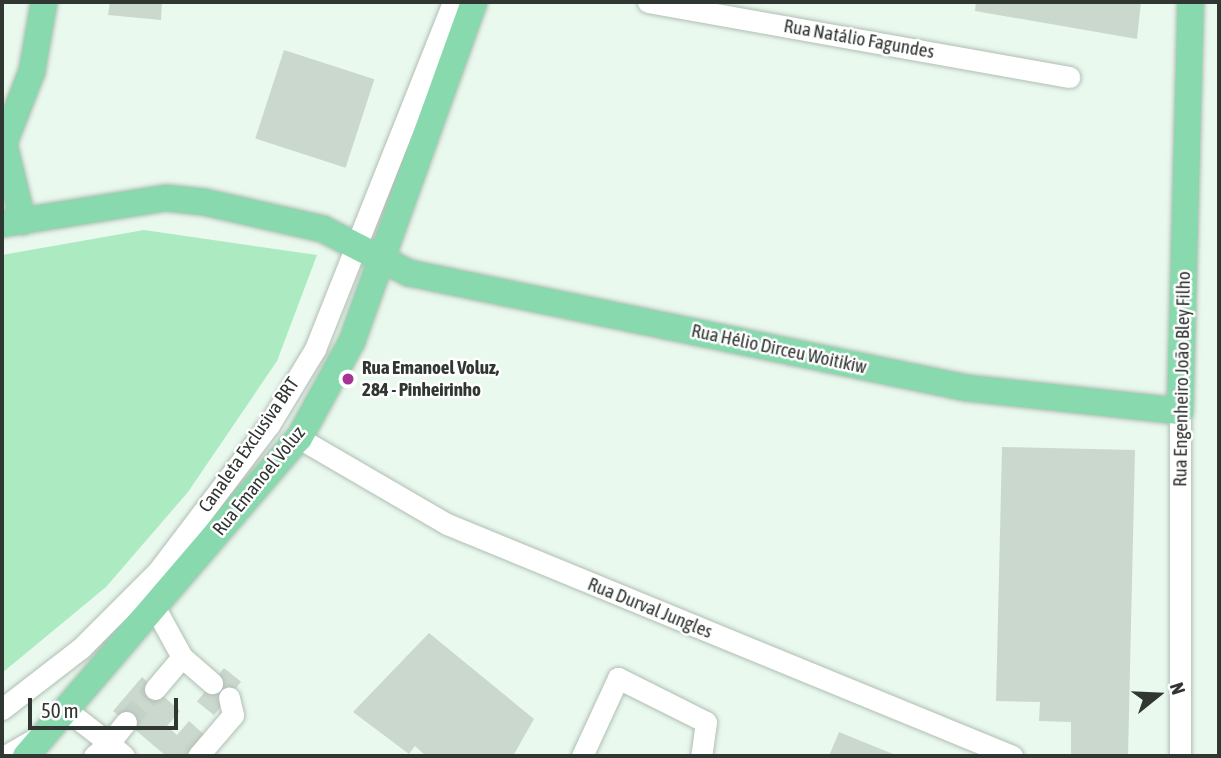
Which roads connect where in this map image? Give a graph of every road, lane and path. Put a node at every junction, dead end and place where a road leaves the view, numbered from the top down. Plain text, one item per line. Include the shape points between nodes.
1 (44, 2) edge
2 (453, 2) edge
3 (474, 2) edge
4 (648, 2) edge
5 (1191, 2) edge
6 (1069, 77) dead end
7 (3, 146) edge
8 (13, 223) edge
9 (357, 247) junction
10 (383, 261) junction
11 (1180, 411) junction
12 (299, 438) junction
13 (153, 606) junction
14 (182, 657) junction
15 (212, 683) dead end
16 (155, 688) tunnel mouth
17 (229, 697) dead end
18 (2, 709) edge
19 (65, 709) junction
20 (126, 722) tunnel mouth
21 (48, 731) junction
22 (109, 752) edge
23 (5, 756) edge
24 (26, 756) edge
25 (198, 756) edge
26 (582, 756) edge
27 (701, 756) edge
28 (1012, 756) edge
29 (1180, 756) edge

1 - 7 main road via 32,71
2 - 9 street, Canaleta Exclusiva BRT
3 - 10 main road, Rua Emanoel Voluz
4 - 6 street, Rua Natálio Fagundes
5 - 11 main road, Rua Engenheiro João Bley Filho
7 - 8 main road
8 - 9 main road, Rua Hélio Dirceu Woitikiw via 166,198 283,216
9 - 10 main road, Rua Hélio Dirceu Woitikiw
9 - 18 street, Canaleta Exclusiva BRT via 315,349 269,425 158,571 81,648
10 - 11 main road, Rua Hélio Dirceu Woitikiw via 409,273 967,388
10 - 12 main road, Rua Emanoel Voluz via 352,341
11 - 29 street, Rua Engenheiro João Bley Filho
12 - 13 main road, Rua Emanoel Voluz
12 - 28 street, Rua Durval Jungles via 447,524
13 - 14 street
13 - 19 main road, Rua Emanoel Voluz
14 - 15 street
14 - 16 street
17 - 25 street via 233,715
19 - 21 main road, Rua Emanoel Voluz
19 - 22 street
20 - 22 street
21 - 23 street
21 - 24 main road, Rua Emanoel Voluz
26 - 27 street via 618,678 706,722

